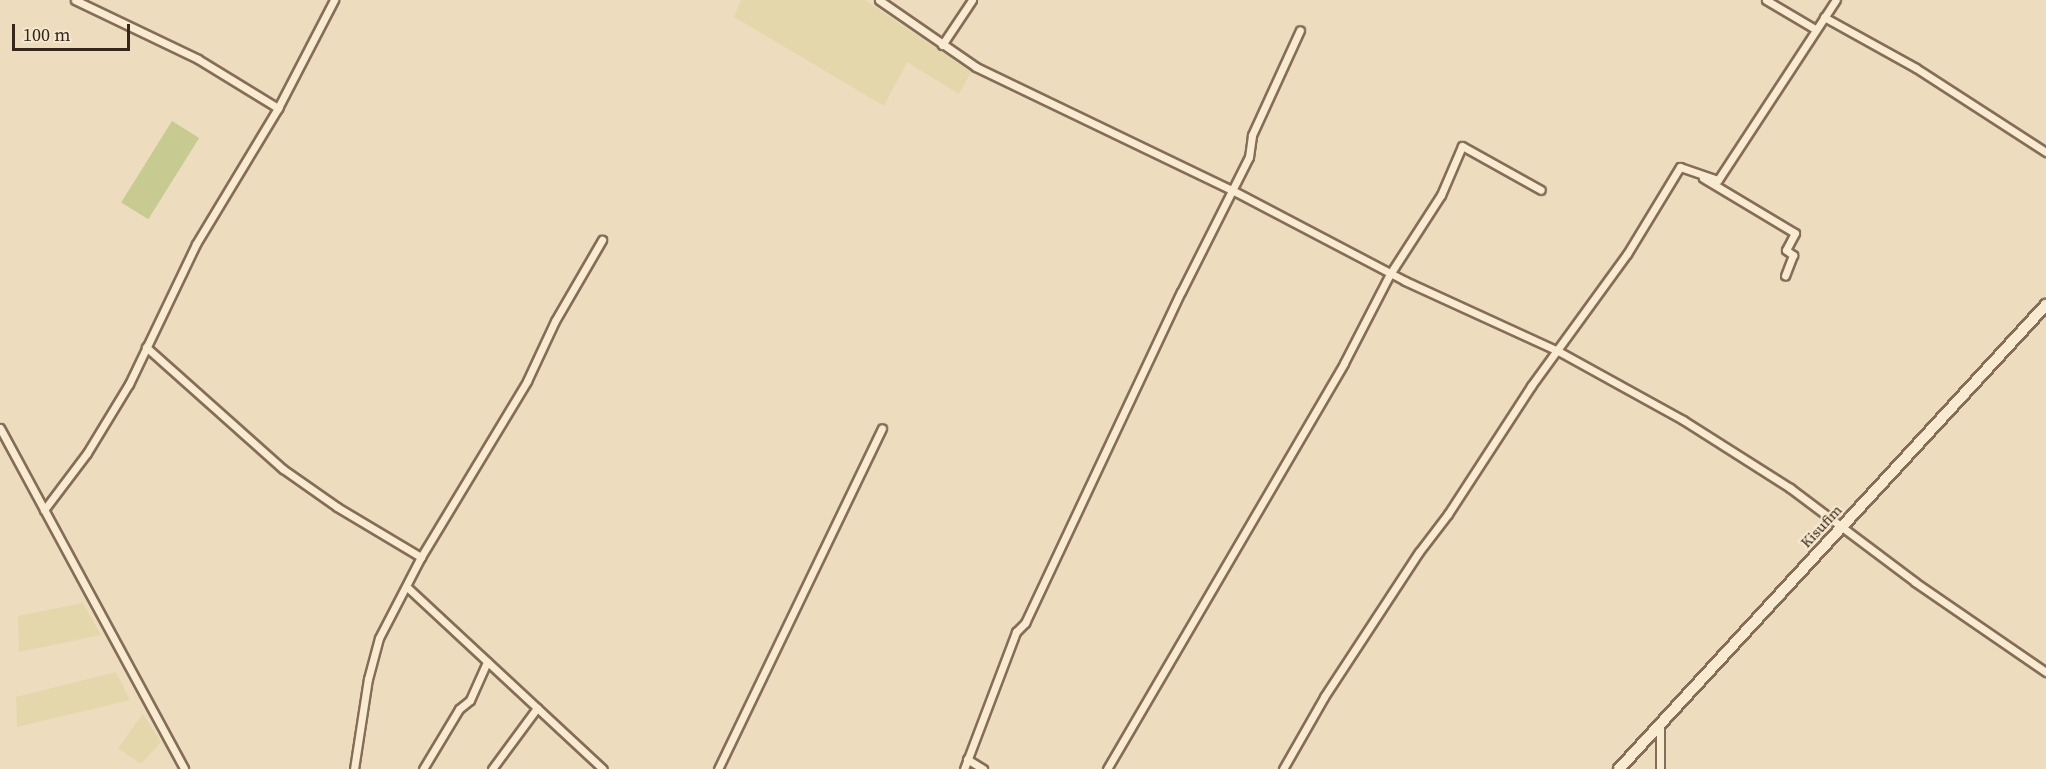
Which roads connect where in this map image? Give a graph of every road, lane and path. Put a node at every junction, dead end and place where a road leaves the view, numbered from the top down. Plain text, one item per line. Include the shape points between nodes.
1 (75, 0) edge
2 (334, 0) edge
3 (879, 0) edge
4 (972, 0) edge
5 (1766, 0) edge
6 (1836, 0) edge
7 (1824, 17) junction
8 (1815, 29) junction
9 (1300, 30) dead end
10 (942, 45) junction
11 (278, 108) junction
12 (2046, 152) edge
13 (1696, 174) junction
14 (1232, 190) junction
15 (1541, 190) dead end
16 (602, 240) dead end
17 (1390, 274) junction
18 (1785, 276) dead end
19 (2046, 305) edge
20 (146, 347) junction
21 (1558, 351) junction
22 (0, 428) edge
23 (882, 428) dead end
24 (44, 510) junction
25 (1843, 528) junction
26 (421, 557) junction
27 (407, 587) junction
28 (487, 662) junction
29 (2046, 672) edge
30 (537, 708) junction
31 (1660, 728) junction
32 (967, 759) junction
33 (184, 769) edge
34 (354, 769) edge
35 (423, 769) edge
36 (492, 769) edge
37 (603, 769) edge
38 (718, 769) edge
39 (964, 769) edge
40 (983, 769) edge
41 (1107, 769) edge
42 (1283, 769) edge
43 (1619, 769) edge
44 (1660, 769) edge

1 - 11 street via 198,59
2 - 11 street
3 - 10 street
4 - 10 street
5 - 8 street
6 - 7 street
7 - 8 street
7 - 12 street via 1916,68
8 - 13 street via 1718,180
9 - 14 street
10 - 14 street via 976,67
11 - 20 street via 196,244
13 - 18 street via 1795,233 1786,250 1793,255
13 - 21 street via 1680,166 1627,254
14 - 17 street
14 - 32 street via 1026,623 1016,633
15 - 17 street via 1462,146 1441,195
16 - 26 street via 526,381
17 - 21 street
17 - 41 street via 1344,363
19 - 25 street, Kisufim
20 - 24 street via 129,384 87,453
20 - 26 street via 283,469 337,507
21 - 25 street via 1751,462
21 - 42 street via 1419,552 1324,697
22 - 24 street
23 - 38 street
24 - 33 street
25 - 29 street
25 - 31 street, Kisufim via 1783,588
26 - 27 street
27 - 28 street
27 - 34 street via 379,638 368,679
28 - 30 street
28 - 35 street via 470,700 459,709
30 - 36 street
30 - 37 street
31 - 43 street, Kisufim
31 - 44 street
32 - 39 street
32 - 40 street

